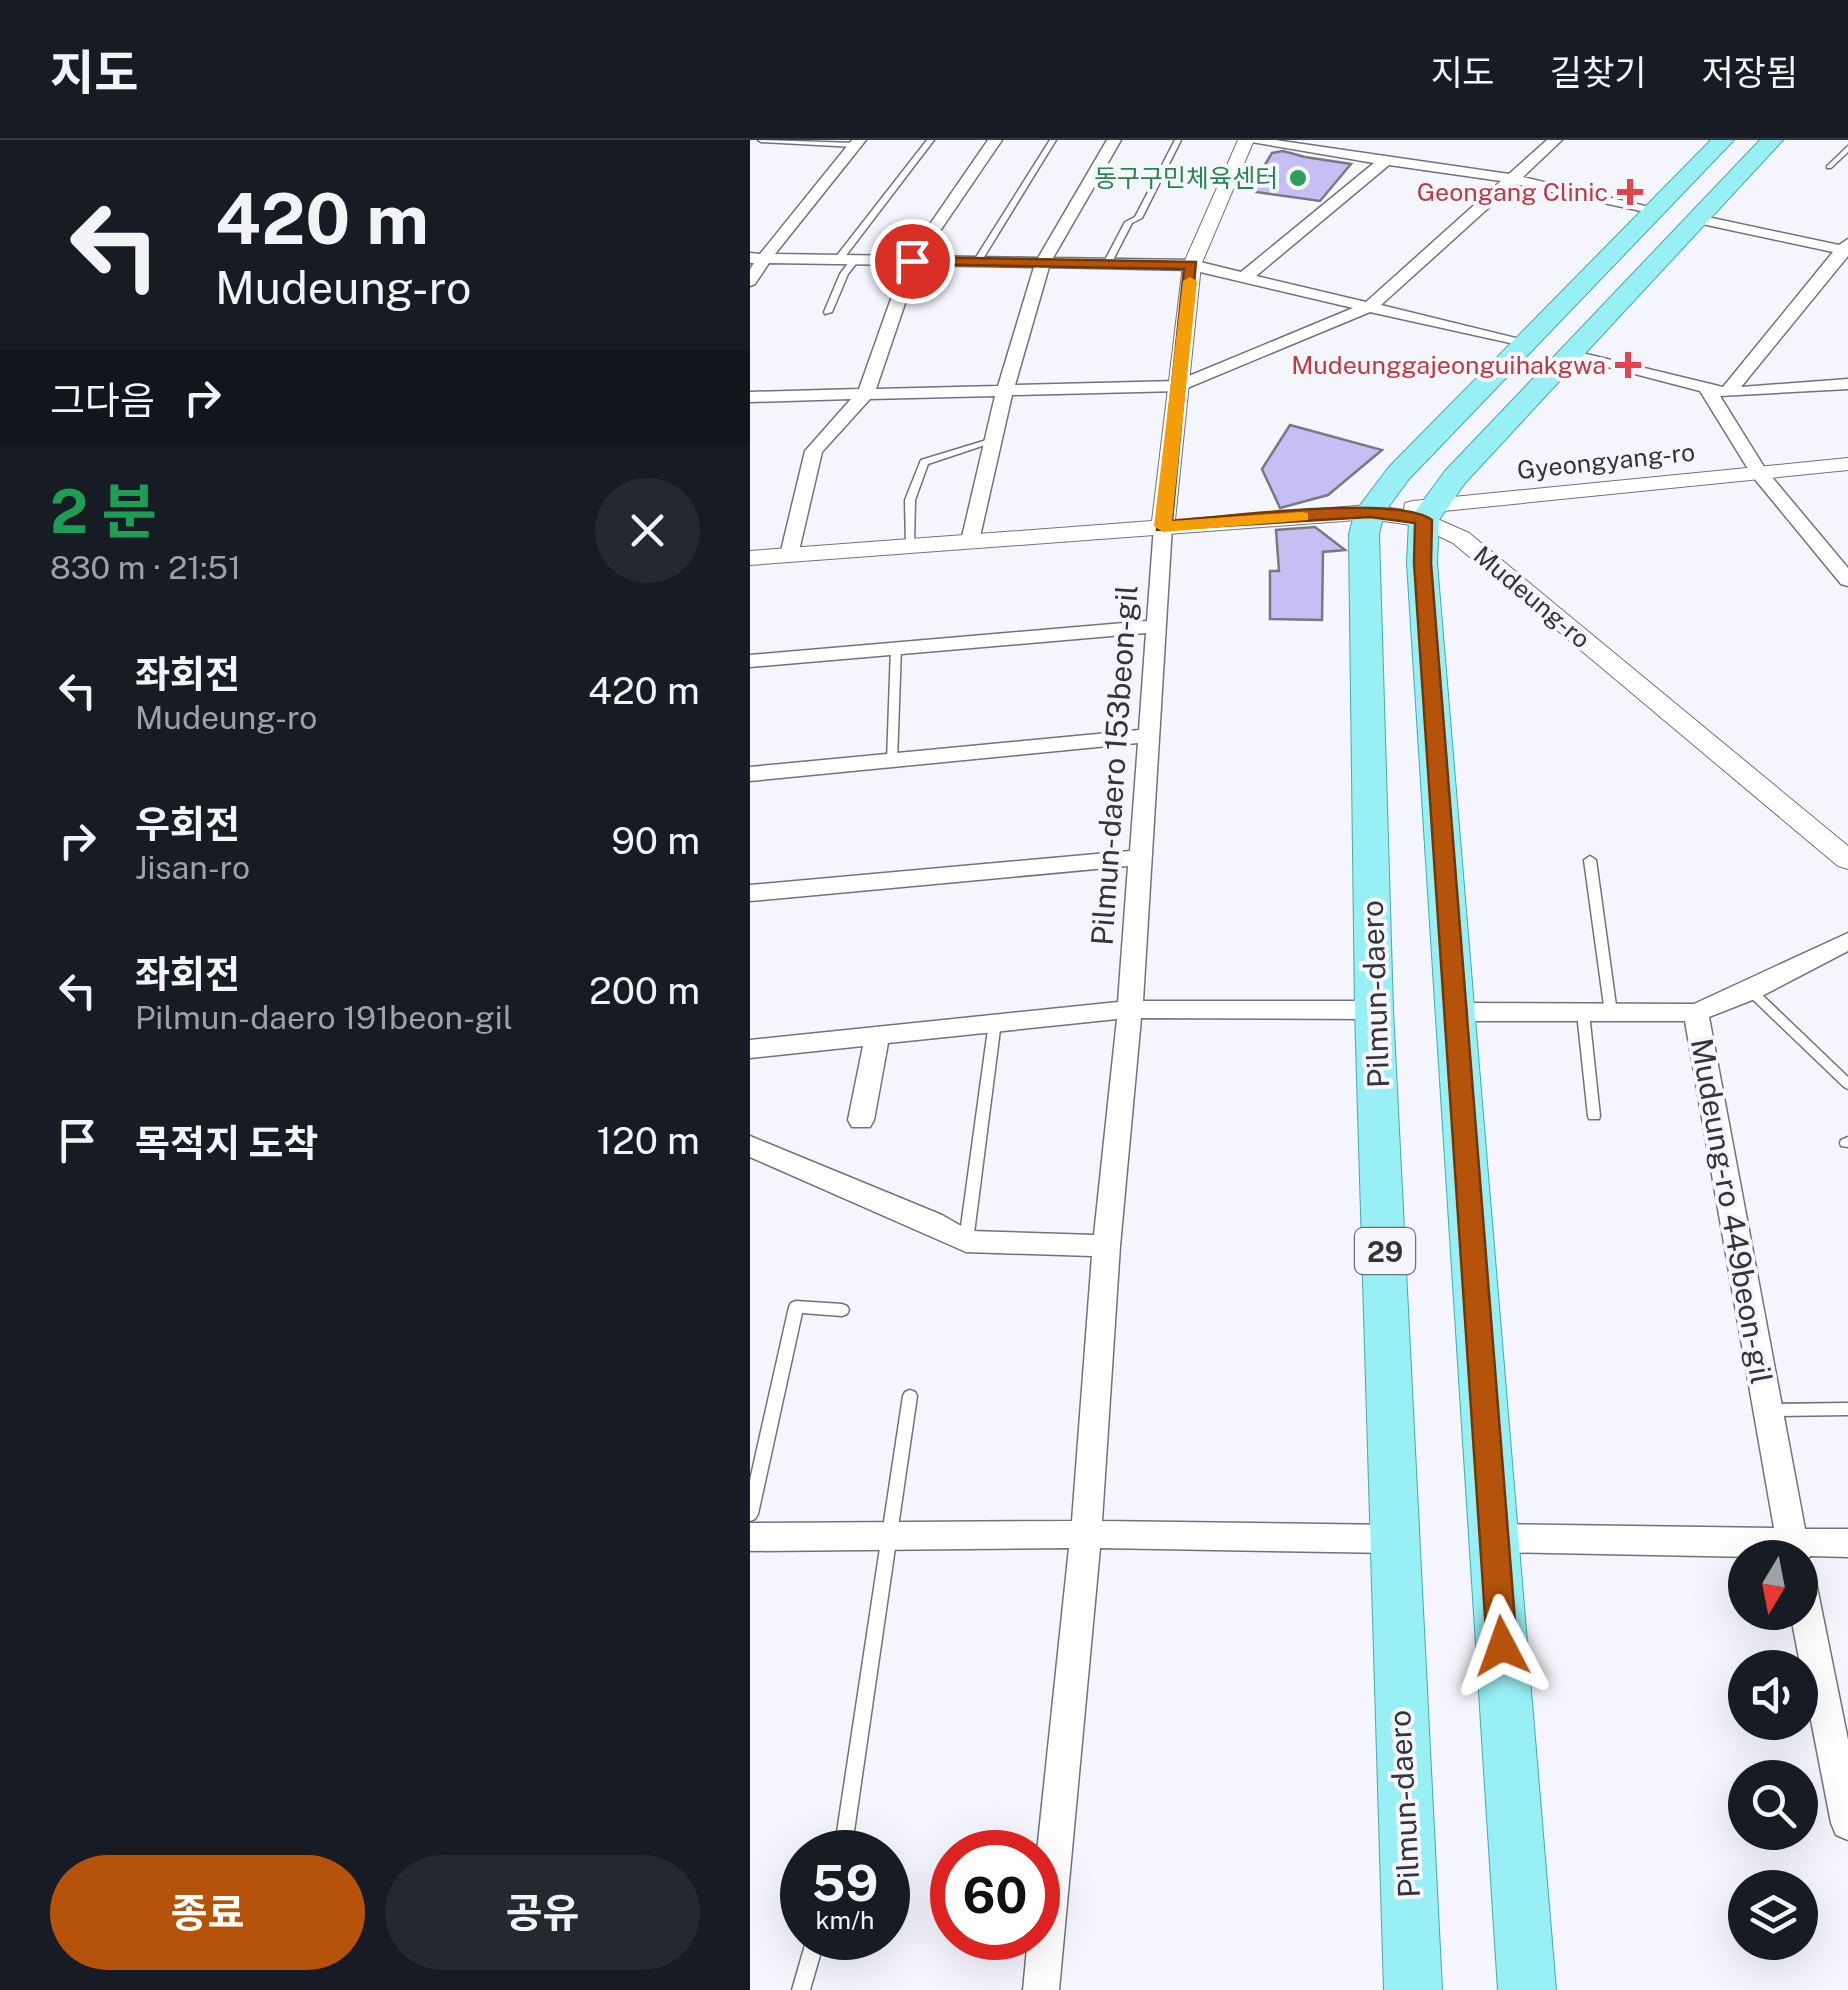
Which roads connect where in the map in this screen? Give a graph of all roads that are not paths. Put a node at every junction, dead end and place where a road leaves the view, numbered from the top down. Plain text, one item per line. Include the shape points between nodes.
1 (761, 140) edge
2 (931, 140) edge
3 (996, 140) edge
4 (1052, 140) edge
5 (1114, 140) edge
6 (1178, 140) edge
7 (1247, 140) edge
8 (1556, 140) edge
9 (1722, 140) edge
10 (1772, 140) edge
11 (793, 141) edge
12 (857, 143) edge
13 (1848, 148) edge
14 (1386, 160) junction
15 (1829, 167) dead end
16 (1514, 179) junction
17 (1654, 210) junction
18 (1698, 219) junction
19 (1846, 248) edge
20 (756, 259) edge
21 (847, 260) junction
22 (912, 261) junction
23 (977, 262) junction
24 (1043, 263) junction
25 (1106, 264) junction
26 (1192, 265) junction
27 (1245, 277) junction
28 (750, 281) edge
29 (1370, 307) junction
30 (828, 312) dead end
31 (1522, 344) junction
32 (1570, 356) junction
33 (1848, 384) edge
34 (1180, 386) junction
35 (1005, 389) junction
36 (1718, 392) junction
37 (866, 393) junction
38 (750, 397) edge
39 (992, 441) junction
40 (1848, 464) edge
41 (1759, 473) junction
42 (1370, 512) junction
43 (1427, 513) junction
44 (1163, 526) junction
45 (970, 541) junction
46 (910, 546) junction
47 (789, 555) junction
48 (750, 558) edge
49 (1848, 580) edge
50 (1156, 626) junction
51 (896, 648) junction
52 (750, 661) edge
53 (1147, 736) junction
54 (892, 760) junction
55 (750, 774) edge
56 (1138, 858) junction
57 (1590, 860) dead end
58 (1848, 860) edge
59 (750, 893) edge
60 (1848, 942) edge
61 (1751, 991) junction
62 (1130, 1009) junction
63 (1374, 1010) junction
64 (1455, 1012) junction
65 (1582, 1013) junction
66 (1611, 1013) junction
67 (1696, 1013) junction
68 (995, 1022) junction
69 (877, 1035) junction
70 (750, 1049) edge
71 (1848, 1084) edge
72 (1594, 1116) dead end
73 (860, 1120) dead end
74 (750, 1146) edge
75 (966, 1241) junction
76 (1106, 1246) junction
77 (842, 1310) dead end
78 (910, 1396) dead end
79 (1848, 1409) edge
80 (1768, 1410) junction
81 (750, 1514) edge
82 (1086, 1534) junction
83 (750, 1538) edge
84 (1494, 1538) junction
85 (887, 1539) junction
86 (1392, 1539) junction
87 (1792, 1540) edge
88 (1848, 1543) edge
89 (1728, 1547) edge
90 (1818, 1547) edge
91 (1810, 1630) edge
92 (1848, 1823) edge
93 (845, 1830) edge
94 (810, 1960) edge
95 (801, 1990) edge
96 (1041, 1990) edge
97 (1413, 1990) edge
98 (1527, 1990) edge

1 - 11 lane
2 - 21 lane
3 - 22 street
4 - 23 lane
5 - 24 street
6 - 25 lane
7 - 14 street
7 - 26 street
8 - 16 street
9 - 17 main road, Pilmun-daero / 29
10 - 18 main road
11 - 12 lane
12 - 20 street
13 - 15 lane
14 - 16 street
14 - 27 street
16 - 17 street
16 - 29 street
17 - 31 main road, Pilmun-daero / 29
18 - 19 street
18 - 32 main road
19 - 36 street
20 - 21 street
20 - 28 street
21 - 22 street
21 - 30 lane
22 - 23 street
22 - 37 street
23 - 24 street
24 - 25 street
24 - 35 street
25 - 26 street
26 - 27 street
26 - 34 street
27 - 29 street
29 - 31 street
29 - 34 street
31 - 42 main road, Pilmun-daero / 29 via 1399,472
32 - 36 street
32 - 43 main road
33 - 36 street
34 - 35 street
34 - 44 street
35 - 37 street
35 - 39 street
36 - 41 street
37 - 38 street
37 - 47 street via 814,451
39 - 45 street
39 - 46 lane via 924,462 910,500
40 - 41 street, Gyeongyang-ro
41 - 43 street, Gyeongyang-ro
41 - 49 street
42 - 43 street, Mudeung-ro
42 - 44 street, Mudeung-ro
42 - 63 main road, Pilmun-daero / 29 via 1364,556
43 - 58 street, Mudeung-ro
43 - 64 main road via 1422,563
44 - 45 street, Mudeung-ro
44 - 50 street, Pilmun-daero 153beon-gil
45 - 46 street, Mudeung-ro
46 - 47 street, Mudeung-ro
47 - 48 street, Mudeung-ro
50 - 51 street
50 - 53 street, Pilmun-daero 153beon-gil
51 - 52 street
51 - 54 lane
53 - 54 street
53 - 56 street, Pilmun-daero 153beon-gil
54 - 55 street
56 - 59 street
56 - 62 street, Pilmun-daero 153beon-gil
57 - 66 lane
60 - 61 street, Mudeung-ro 449beon-gil
61 - 67 street, Mudeung-ro 449beon-gil
61 - 71 lane
62 - 63 street
62 - 68 street
62 - 76 street, Pilmun-daero 153beon-gil
63 - 86 main road, Pilmun-daero / 29
64 - 65 street, Mudeung-ro 449beon-gil
64 - 84 main road
65 - 66 street, Mudeung-ro 449beon-gil
65 - 72 lane
66 - 67 street, Mudeung-ro 449beon-gil
67 - 80 street, Mudeung-ro 449beon-gil
68 - 69 street
68 - 75 lane
69 - 70 street
69 - 73 street
74 - 75 street
75 - 76 street
76 - 82 street, Pilmun-daero 153beon-gil
77 - 81 lane via 796,1307
78 - 85 lane
79 - 80 lane, Mudeung-ro 449beon-gil
80 - 87 street, Mudeung-ro 449beon-gil
82 - 85 street
82 - 86 street
82 - 96 street, Pilmun-daero 153beon-gil
83 - 85 street
84 - 89 street
84 - 98 main road
85 - 93 lane
86 - 97 main road, Pilmun-daero / 29
88 - 90 street
91 - 92 street
94 - 95 lane

